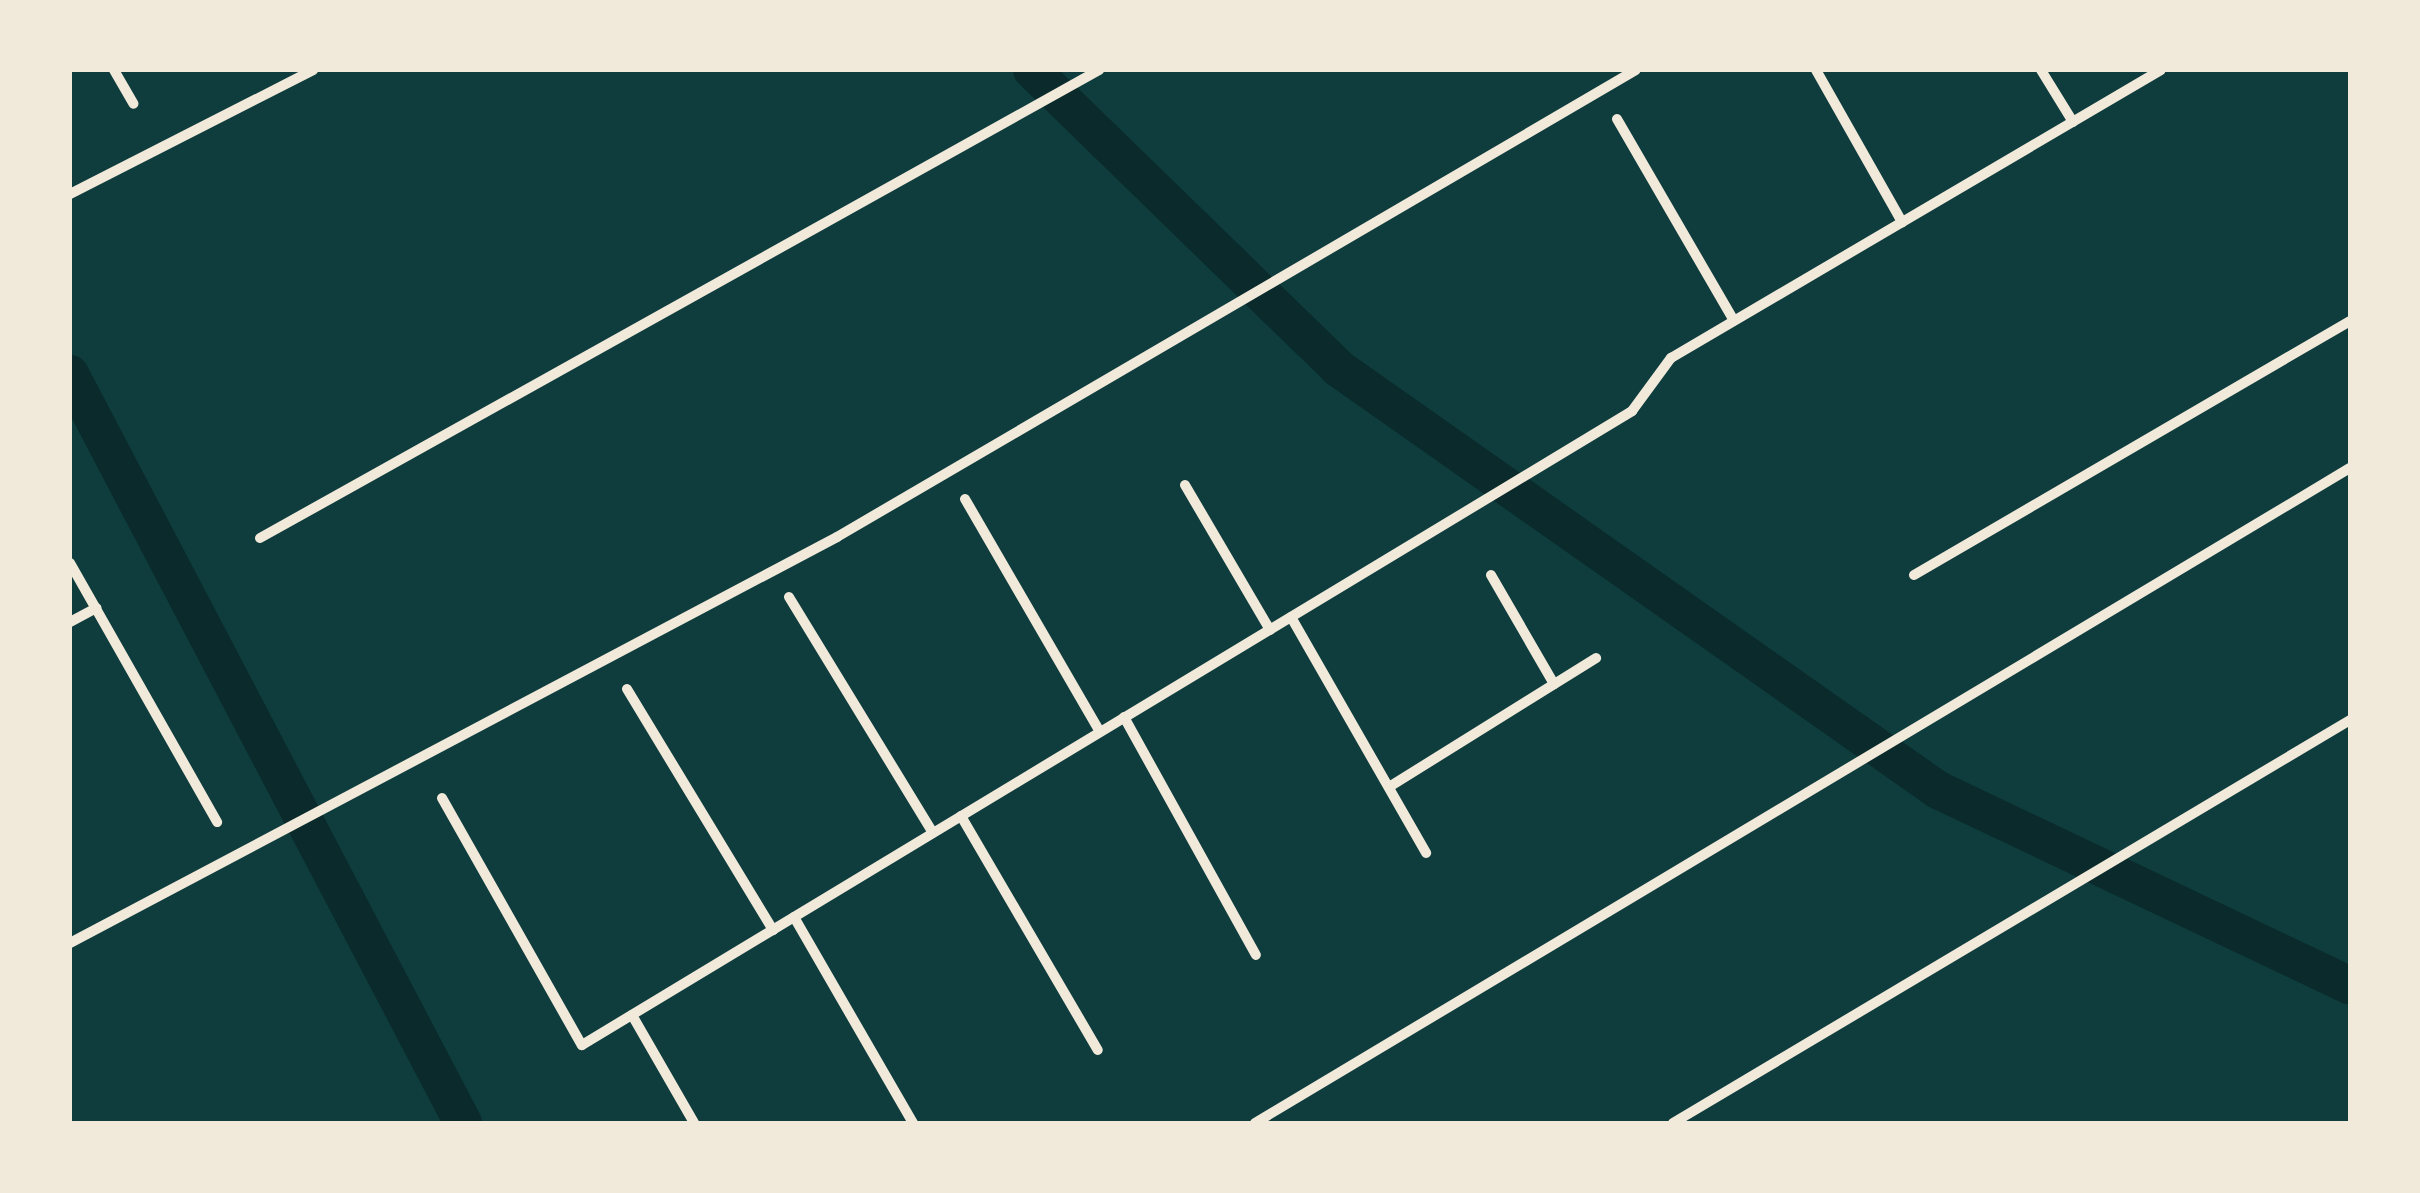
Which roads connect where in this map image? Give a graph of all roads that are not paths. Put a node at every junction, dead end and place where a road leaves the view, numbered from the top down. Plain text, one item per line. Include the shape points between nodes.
1 (114, 70) edge
2 (312, 70) edge
3 (1099, 70) edge
4 (1636, 70) edge
5 (1816, 70) edge
6 (2041, 70) edge
7 (2161, 70) edge
8 (134, 104) dead end
9 (1618, 119) dead end
10 (2073, 122) junction
11 (70, 194) edge
12 (1902, 222) junction
13 (1734, 321) junction
14 (2350, 321) edge
15 (2350, 468) edge
16 (1185, 485) dead end
17 (965, 499) dead end
18 (260, 538) dead end
19 (70, 563) edge
20 (1490, 575) dead end
21 (1914, 575) dead end
22 (789, 597) dead end
23 (96, 608) junction
24 (1291, 617) junction
25 (70, 622) edge
26 (1270, 630) junction
27 (1596, 658) dead end
28 (1554, 684) junction
29 (627, 689) dead end
30 (1124, 717) junction
31 (2350, 720) edge
32 (1100, 732) junction
33 (1388, 786) junction
34 (442, 798) dead end
35 (961, 816) junction
36 (217, 822) dead end
37 (933, 833) junction
38 (1426, 853) dead end
39 (794, 917) junction
40 (773, 930) junction
41 (70, 943) edge
42 (1256, 954) dead end
43 (632, 1015) junction
44 (1098, 1050) dead end
45 (694, 1123) edge
46 (913, 1123) edge
47 (1255, 1123) edge
48 (1673, 1123) edge

1 - 8 street
2 - 11 street
3 - 18 street
4 - 41 street via 837,537
5 - 12 street
6 - 10 street
7 - 10 street
9 - 13 street
10 - 12 street
12 - 13 street
13 - 24 street via 1671,358 1632,410
14 - 21 street
15 - 47 street
16 - 26 street
17 - 32 street
19 - 23 street
20 - 28 street
22 - 37 street
23 - 25 street
23 - 36 street
24 - 26 street
24 - 33 street
26 - 30 street
27 - 28 street
28 - 33 street
29 - 40 street
30 - 32 street
30 - 42 street
31 - 48 street
32 - 35 street
33 - 38 street
34 - 43 street via 582,1045
35 - 37 street
35 - 44 street
37 - 39 street
39 - 40 street
39 - 46 street
40 - 43 street
43 - 45 street

